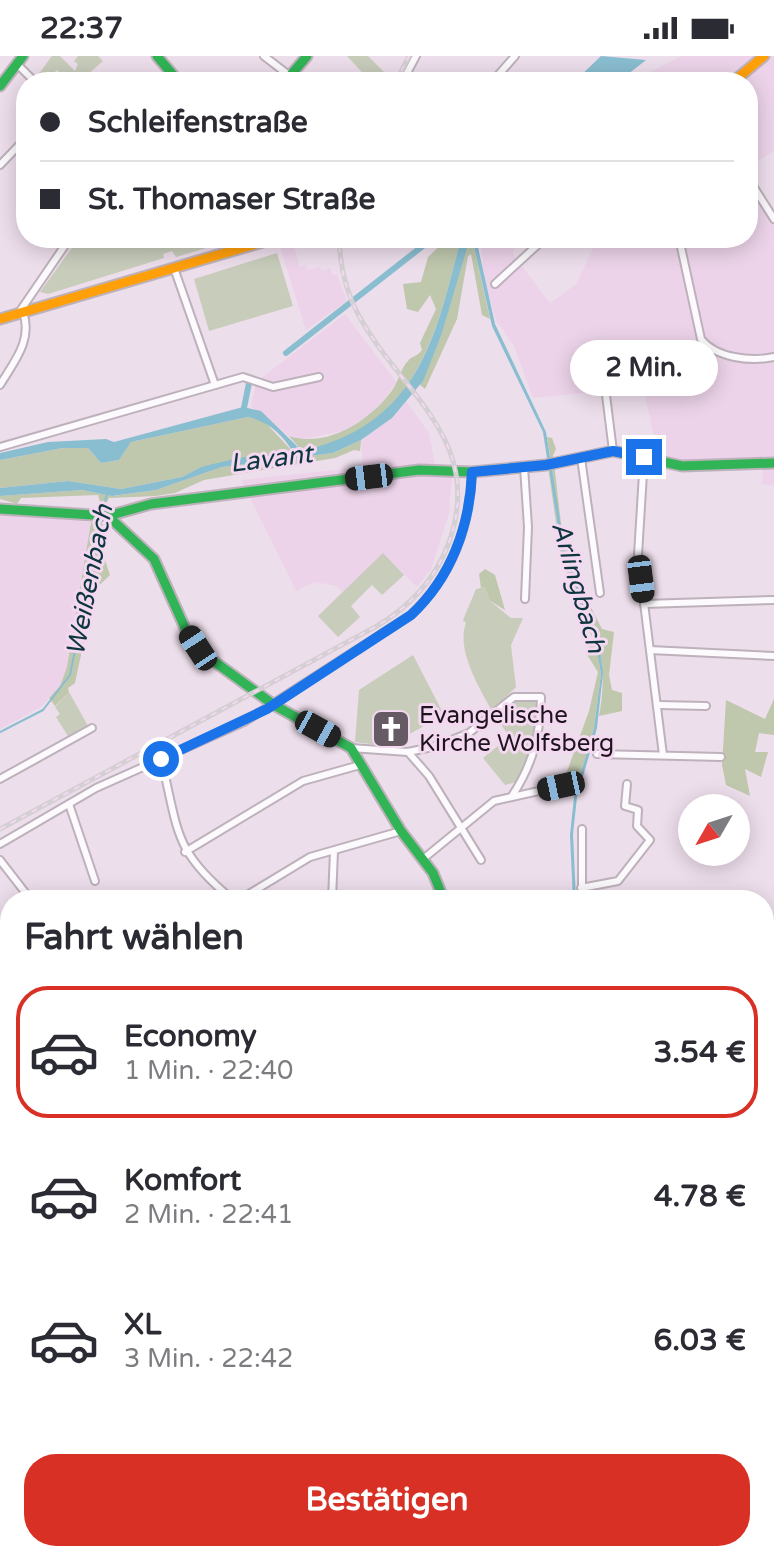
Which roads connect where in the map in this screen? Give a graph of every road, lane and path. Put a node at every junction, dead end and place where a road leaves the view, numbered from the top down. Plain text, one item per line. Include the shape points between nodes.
1 (157, 56) edge
2 (264, 56) edge
3 (307, 56) edge
4 (515, 56) edge
5 (764, 56) edge
6 (20, 60) edge
7 (171, 72) edge
8 (280, 72) edge
9 (293, 72) edge
10 (501, 72) edge
11 (745, 72) edge
12 (0, 86) edge
13 (16, 148) edge
14 (0, 165) edge
15 (758, 194) edge
16 (774, 219) edge
17 (63, 248) edge
18 (240, 248) edge
19 (534, 248) edge
20 (681, 248) edge
21 (174, 267) junction
22 (495, 284) dead end
23 (29, 297) junction
24 (35, 308) junction
25 (21, 313) junction
26 (0, 319) edge
27 (706, 346) junction
28 (774, 357) edge
29 (319, 377) dead end
30 (0, 385) edge
31 (215, 385) junction
32 (0, 447) edge
33 (613, 451) junction
34 (644, 457) junction
35 (581, 458) junction
36 (774, 463) edge
37 (524, 467) junction
38 (472, 472) junction
39 (0, 509) edge
40 (108, 516) junction
41 (600, 593) dead end
42 (525, 599) dead end
43 (774, 600) edge
44 (644, 604) junction
45 (650, 650) junction
46 (774, 656) edge
47 (274, 705) junction
48 (658, 705) junction
49 (706, 706) dead end
50 (92, 728) dead end
51 (351, 748) junction
52 (408, 752) junction
53 (597, 754) dead end
54 (663, 755) junction
55 (721, 757) dead end
56 (161, 759) junction
57 (360, 765) junction
58 (0, 779) edge
59 (627, 784) dead end
60 (561, 786) dead end
61 (512, 796) junction
62 (69, 804) junction
63 (461, 828) junction
64 (582, 829) dead end
65 (401, 831) junction
66 (0, 844) edge
67 (334, 851) junction
68 (185, 852) junction
69 (423, 859) junction
70 (0, 860) edge
71 (481, 860) dead end
72 (95, 881) dead end
73 (581, 888) joint
74 (23, 890) edge
75 (220, 890) edge
76 (256, 890) edge
77 (332, 890) edge
78 (439, 890) edge

1 - 7 main road
2 - 8 street
3 - 9 main road
4 - 10 street
5 - 11 main road
6 - 12 main road
13 - 14 street
15 - 16 street
17 - 23 street
18 - 21 main road
19 - 22 street
20 - 27 street via 698,333
21 - 24 main road
21 - 31 street
23 - 24 street
23 - 25 street
24 - 25 main road
25 - 26 main road
25 - 30 street via 27,330 24,344
27 - 28 street via 736,356
27 - 33 street via 704,352 603,371
29 - 31 street via 284,387 246,376
31 - 32 street
33 - 34 main road
33 - 35 main road
34 - 36 main road via 682,466
34 - 44 street via 638,528
35 - 37 main road
35 - 41 street
37 - 38 main road
37 - 42 street
38 - 40 main road via 419,470 151,504
38 - 47 street via 458,547 427,600
39 - 40 main road
40 - 47 main road via 154,559 185,628 204,654
43 - 44 street
44 - 45 street
45 - 46 street
45 - 48 street
47 - 51 main road
47 - 56 street
48 - 49 street
48 - 54 street
50 - 58 street
51 - 52 street
51 - 57 main road
52 - 61 street via 469,733 514,697 541,697 534,755
52 - 63 street
53 - 54 street
54 - 55 street
56 - 62 street
56 - 68 street
57 - 65 main road
57 - 68 street via 303,781
59 - 73 street via 625,806 638,810 637,826 650,840 618,881
60 - 61 street
61 - 63 street via 494,801
62 - 66 street
62 - 72 street
63 - 69 street
63 - 71 street
64 - 73 street
65 - 67 street
65 - 69 main road
67 - 76 street via 310,857
67 - 77 street
68 - 75 street
69 - 78 main road
70 - 74 street

